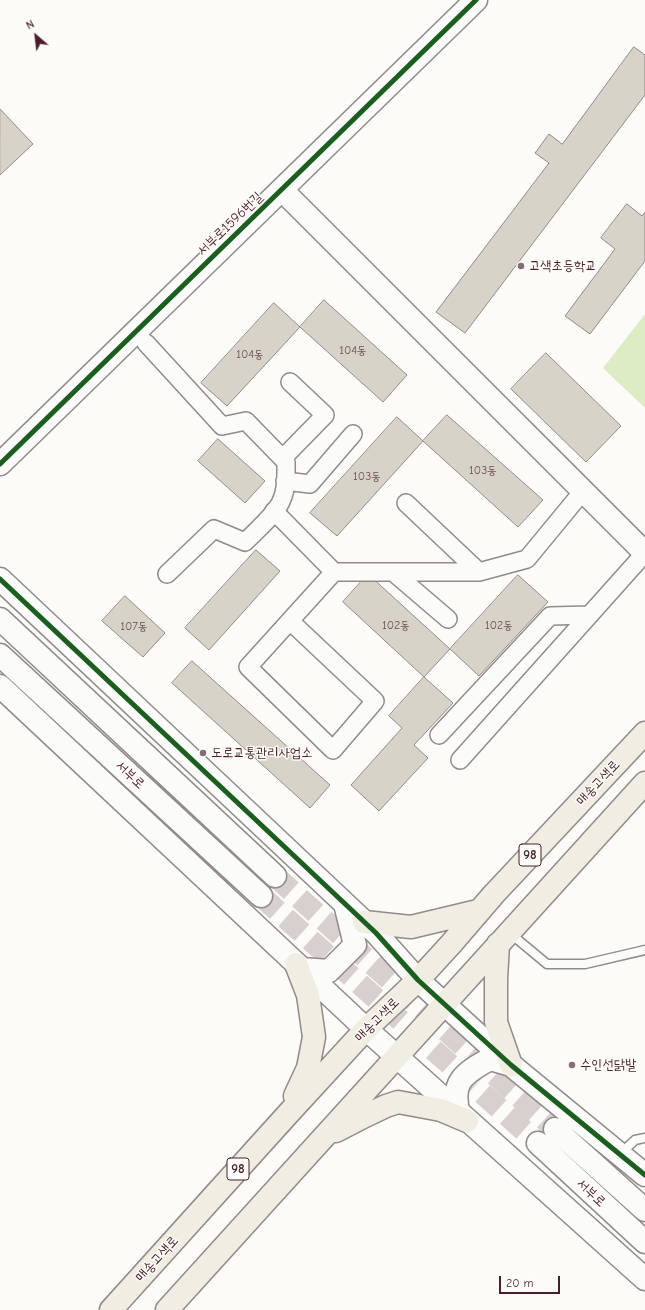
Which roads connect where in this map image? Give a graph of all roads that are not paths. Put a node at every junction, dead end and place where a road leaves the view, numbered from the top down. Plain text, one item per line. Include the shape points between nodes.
1 (476, 0) edge
2 (282, 190) junction
3 (146, 343) dead end
4 (290, 382) dead end
5 (353, 434) dead end
6 (283, 458) junction
7 (0, 464) edge
8 (286, 481) junction
9 (583, 491) junction
10 (406, 503) dead end
11 (274, 511) junction
12 (645, 553) edge
13 (334, 572) junction
14 (392, 572) junction
15 (479, 572) junction
16 (167, 574) dead end
17 (0, 580) edge
18 (589, 616) junction
19 (0, 619) edge
20 (448, 619) dead end
21 (290, 621) junction
22 (0, 655) edge
23 (0, 686) edge
24 (645, 733) edge
25 (439, 735) dead end
26 (460, 760) dead end
27 (645, 783) edge
28 (275, 876) tunnel mouth
29 (261, 896) tunnel mouth
30 (345, 904) junction
31 (478, 911) junction
32 (364, 922) junction
33 (503, 938) junction
34 (645, 950) edge
35 (299, 966) junction
36 (418, 980) junction
37 (445, 1005) junction
38 (366, 1029) junction
39 (397, 1057) junction
40 (511, 1065) junction
41 (286, 1115) junction
42 (463, 1117) junction
43 (555, 1129) tunnel mouth
44 (645, 1138) edge
45 (320, 1141) junction
46 (538, 1143) tunnel mouth
47 (620, 1154) junction
48 (645, 1175) edge
49 (645, 1210) edge
50 (645, 1242) edge
51 (645, 1280) edge
52 (111, 1310) edge
53 (167, 1310) edge

1 - 2 street, 서부로1596번길
2 - 7 street, 서부로1596번길
2 - 9 street
3 - 6 street via 222,426 246,421
4 - 6 street via 325,415
5 - 8 street via 310,484
6 - 8 street via 286,462
8 - 11 street via 282,500
9 - 12 street
9 - 15 street via 527,559
10 - 15 street
11 - 13 street
11 - 16 street via 245,542 214,529
12 - 18 street
13 - 14 street
13 - 21 street
14 - 15 street
14 - 20 street
17 - 30 street
18 - 25 street via 550,616
18 - 26 street
19 - 28 street
21 - 21 street via 248,667 333,750 375,701
22 - 29 street, 서부로
23 - 35 street
24 - 31 main road, 매송고색로 / 98
27 - 33 main road
30 - 32 street
30 - 35 street via 356,945 329,971
31 - 32 main road via 412,927
31 - 36 main road, 매송고색로 / 98
32 - 36 street
33 - 34 lane via 547,964 585,964
33 - 37 main road
33 - 40 main road via 496,979 496,1022
35 - 38 street
35 - 41 main road via 308,995 314,1037 308,1068
36 - 37 street
36 - 38 main road, 매송고색로 / 98
37 - 39 main road
37 - 40 street
38 - 39 street
38 - 41 main road, 매송고색로 / 98
39 - 42 street
39 - 45 main road
40 - 42 street via 490,1059 466,1075 457,1086 455,1094
40 - 47 street
41 - 52 main road, 매송고색로 / 98
42 - 45 main road via 398,1102 364,1116
42 - 51 street
43 - 49 street, 서부로
44 - 47 lane via 635,1140
45 - 53 main road
46 - 50 street, 서부로
47 - 48 street

